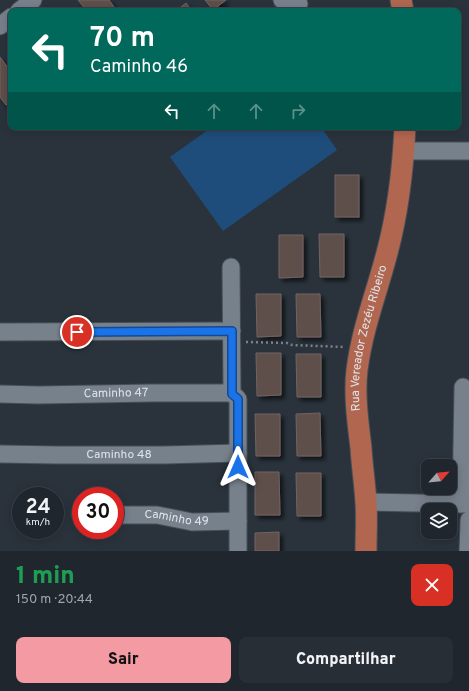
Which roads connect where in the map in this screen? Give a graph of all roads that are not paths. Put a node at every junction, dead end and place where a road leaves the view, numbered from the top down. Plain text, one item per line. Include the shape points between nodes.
1 (33, 0) edge
2 (282, 0) edge
3 (301, 5) edge
4 (23, 8) edge
5 (8, 19) edge
6 (0, 26) edge
7 (405, 130) edge
8 (469, 150) edge
9 (404, 152) junction
10 (231, 267) dead end
11 (0, 332) edge
12 (232, 337) junction
13 (463, 388) dead end
14 (0, 394) edge
15 (232, 394) junction
16 (238, 453) junction
17 (0, 454) edge
18 (366, 502) junction
19 (465, 504) edge
20 (124, 515) edge
21 (469, 520) edge
22 (238, 521) junction
23 (238, 551) edge
24 (366, 551) edge
25 (468, 551) edge

1 - 4 street
2 - 3 street
5 - 6 street
7 - 9 main road, Rua Vereador Zezéu Ribeiro
8 - 9 street
9 - 18 main road, Rua Vereador Zezéu Ribeiro via 394,227 367,322 357,371 356,392
10 - 12 street
11 - 12 street
12 - 15 street
13 - 19 street
14 - 15 street, Caminho 47
15 - 16 street via 238,399
16 - 17 street, Caminho 48
16 - 22 street
18 - 19 street
18 - 24 main road, Rua Vereador Zezéu Ribeiro
20 - 22 street, Caminho 49 via 157,515 192,522
21 - 25 street
22 - 23 street

